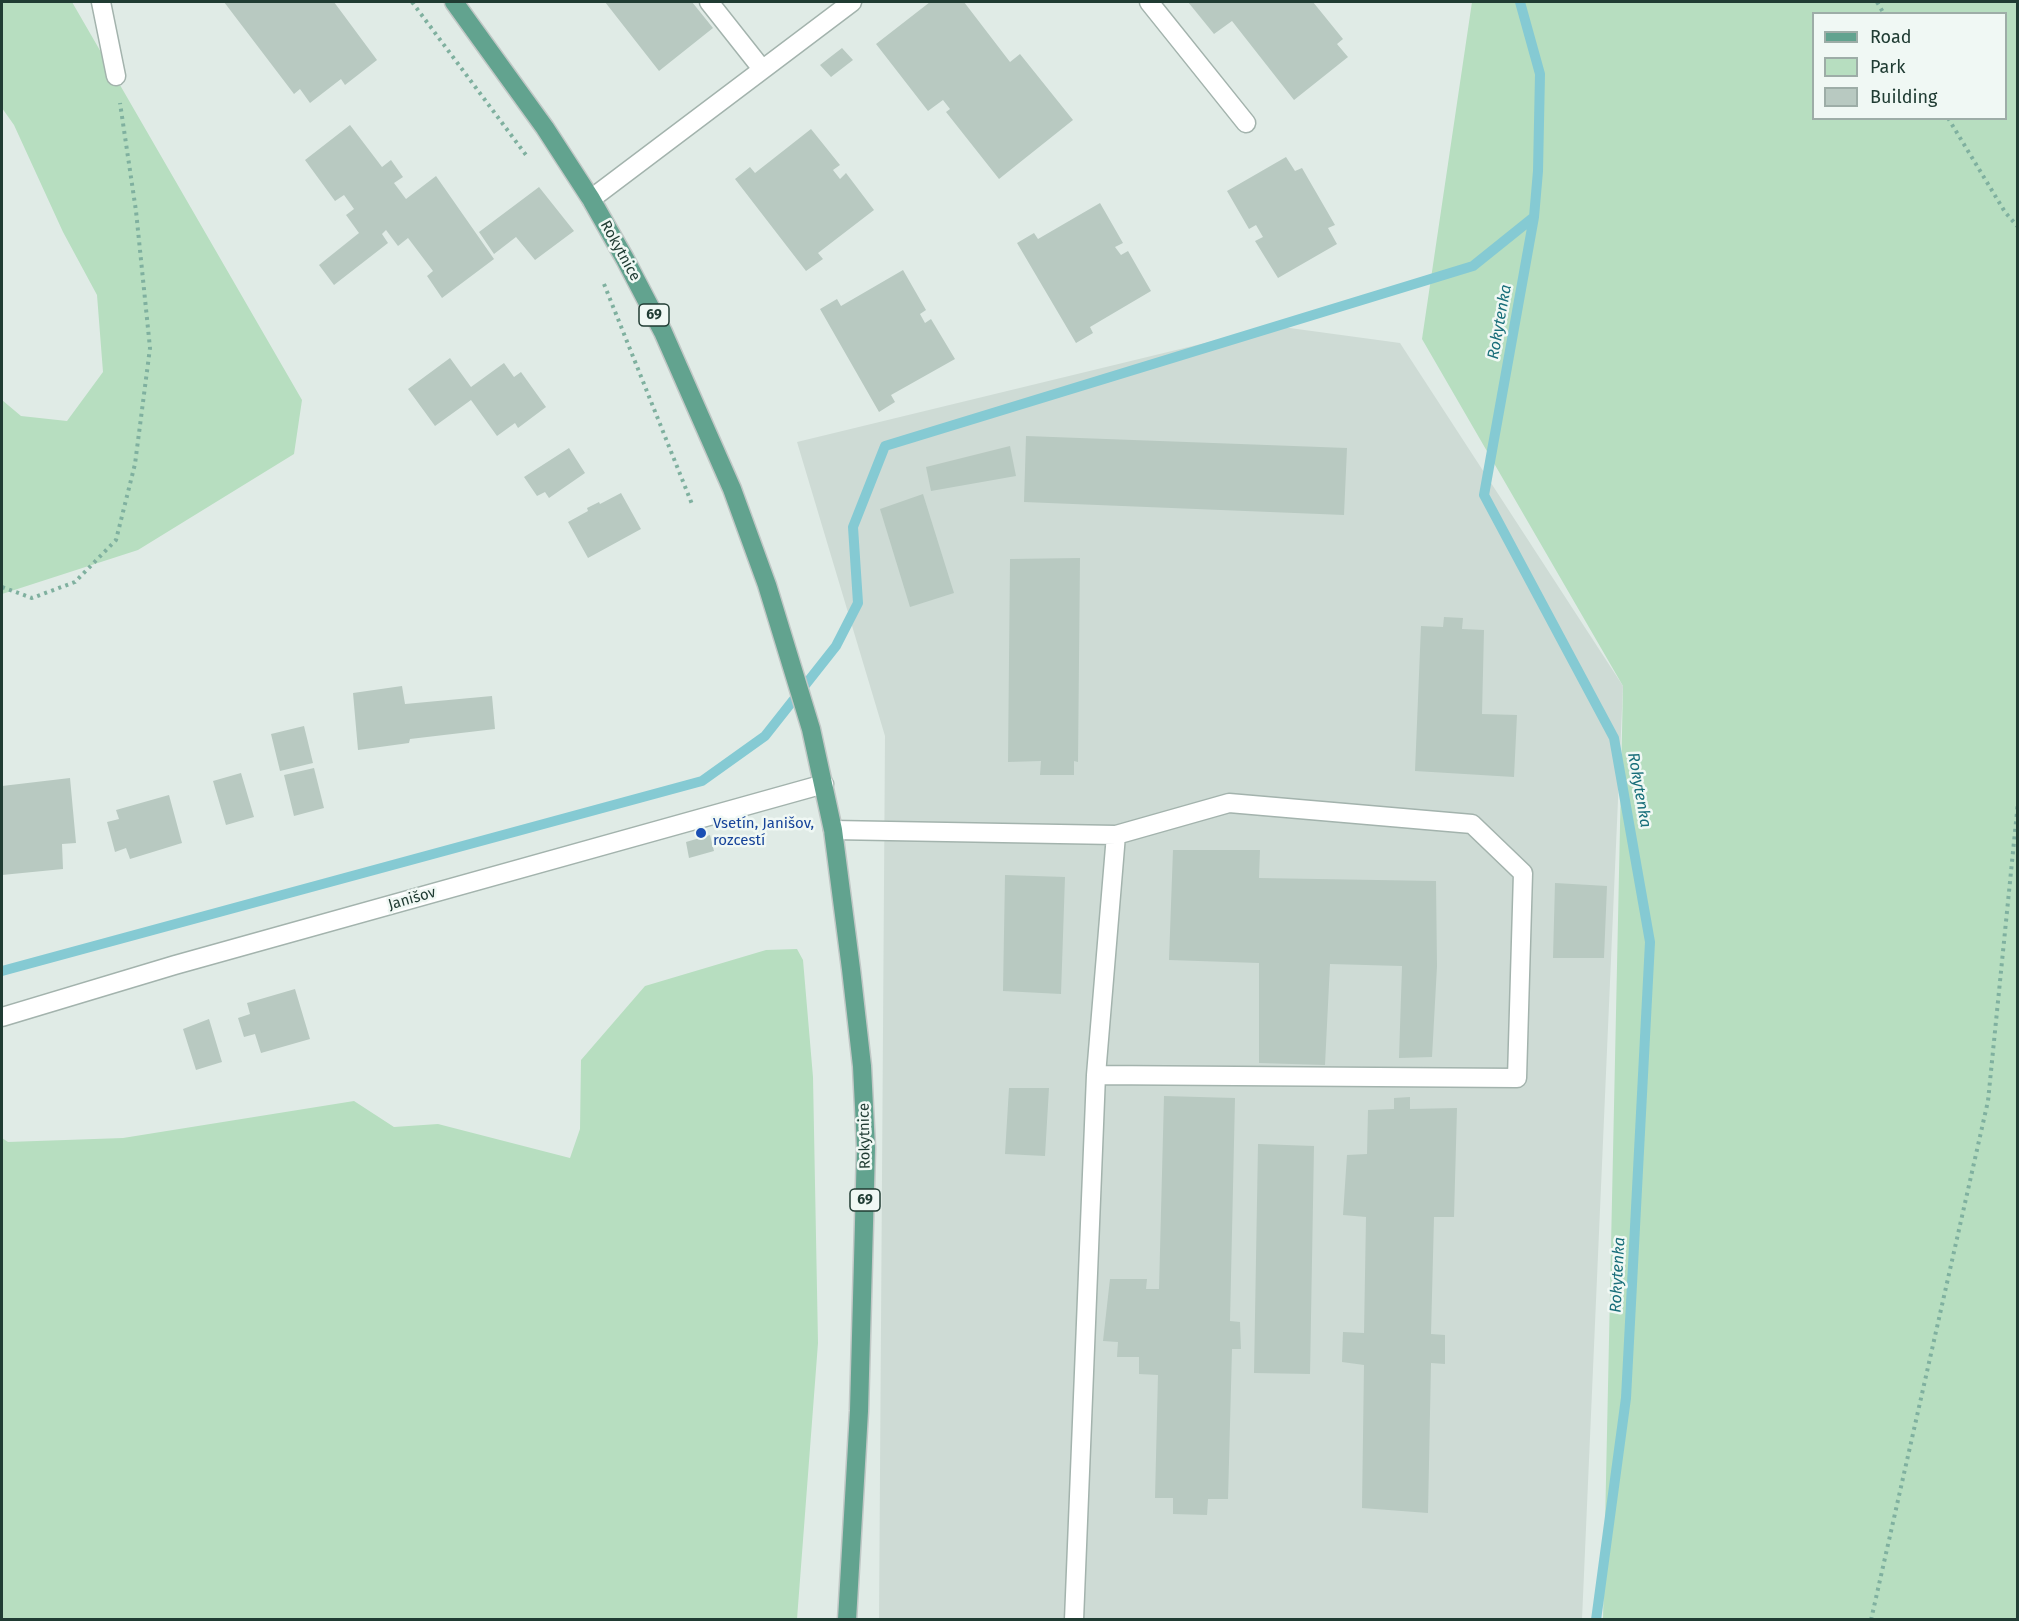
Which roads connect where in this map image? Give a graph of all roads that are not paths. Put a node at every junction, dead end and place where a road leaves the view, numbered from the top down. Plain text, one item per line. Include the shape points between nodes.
1 (102, 2) edge
2 (454, 2) edge
3 (709, 2) edge
4 (852, 2) edge
5 (1149, 2) edge
6 (762, 69) junction
7 (116, 76) road end
8 (1246, 123) dead end
9 (591, 199) junction
10 (824, 784) junction
11 (833, 831) junction
12 (1116, 835) junction
13 (2, 1017) edge
14 (1096, 1075) junction
15 (847, 1620) edge
16 (1074, 1620) edge

1 - 7 street
2 - 9 main road, Rokytnice / 69
3 - 6 street
4 - 6 street
5 - 8 street
6 - 9 street
9 - 10 main road, Rokytnice / 69 via 663,332 732,489 791,661
10 - 11 main road, Rokytnice / 69
10 - 13 street, Janišov
11 - 12 street
11 - 15 main road, Rokytnice / 69 via 862,1066 867,1148 859,1411
12 - 14 street
12 - 14 street via 1229,803 1472,824 1523,873 1517,1078
14 - 16 street

